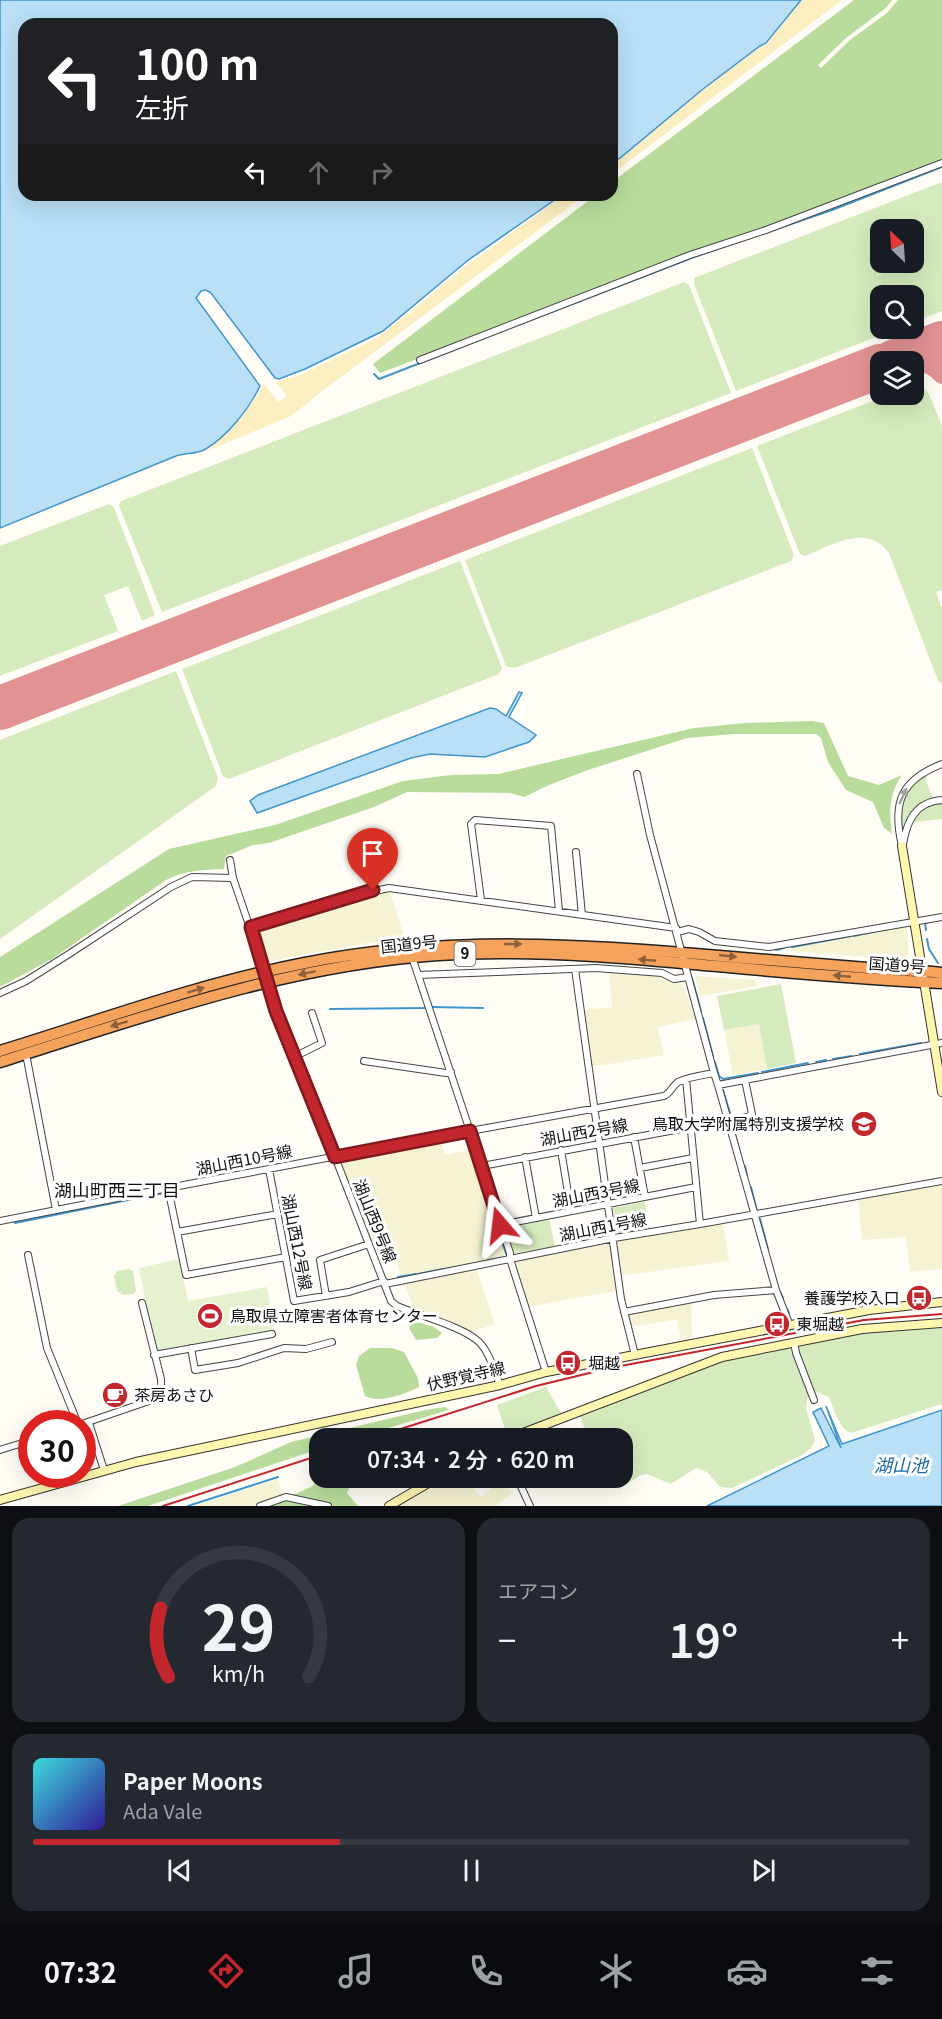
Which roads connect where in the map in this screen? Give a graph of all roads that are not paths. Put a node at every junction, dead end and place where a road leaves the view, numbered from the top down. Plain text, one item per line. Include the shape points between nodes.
1 (942, 163) edge
2 (420, 360) dead end
3 (942, 764) edge
4 (637, 774) dead end
5 (942, 800) edge
6 (902, 846) junction
7 (576, 852) dead end
8 (230, 860) dead end
9 (234, 878) junction
10 (481, 900) junction
11 (559, 911) junction
12 (582, 915) junction
13 (942, 917) edge
14 (915, 922) junction
15 (251, 927) junction
16 (676, 930) junction
17 (681, 951) junction
18 (561, 954) junction
19 (412, 957) junction
20 (684, 963) junction
21 (575, 969) junction
22 (560, 970) junction
23 (942, 973) edge
24 (418, 975) junction
25 (266, 977) junction
26 (688, 977) junction
27 (924, 977) junction
28 (942, 983) edge
29 (0, 993) edge
30 (312, 1013) dead end
31 (938, 1043) edge
32 (0, 1051) edge
33 (26, 1054) junction
34 (296, 1056) junction
35 (364, 1061) dead end
36 (0, 1062) edge
37 (451, 1072) junction
38 (714, 1073) junction
39 (686, 1079) junction
40 (745, 1080) junction
41 (718, 1085) junction
42 (942, 1092) edge
43 (595, 1108) junction
44 (728, 1121) junction
45 (690, 1127) junction
46 (470, 1131) junction
47 (634, 1137) junction
48 (600, 1142) junction
49 (561, 1150) junction
50 (335, 1157) junction
51 (525, 1157) junction
52 (693, 1158) junction
53 (482, 1166) junction
54 (640, 1168) junction
55 (269, 1169) junction
56 (942, 1181) edge
57 (696, 1187) junction
58 (168, 1188) junction
59 (645, 1197) junction
60 (608, 1204) junction
61 (56, 1210) junction
62 (571, 1211) junction
63 (278, 1214) junction
64 (756, 1215) junction
65 (536, 1218) junction
66 (0, 1221) edge
67 (700, 1224) junction
68 (500, 1225) junction
69 (177, 1232) junction
70 (614, 1238) junction
71 (369, 1244) junction
72 (28, 1256) dead end
73 (286, 1257) junction
74 (510, 1259) junction
75 (384, 1283) junction
76 (776, 1290) junction
77 (326, 1296) junction
78 (942, 1302) edge
79 (142, 1303) dead end
80 (624, 1312) junction
81 (942, 1323) edge
82 (790, 1326) junction
83 (272, 1334) dead end
84 (332, 1342) dead end
85 (794, 1342) junction
86 (191, 1348) junction
87 (154, 1355) junction
88 (635, 1355) junction
89 (546, 1372) junction
90 (500, 1385) junction
91 (814, 1400) dead end
92 (72, 1410) edge
93 (96, 1420) edge
94 (536, 1428) edge
95 (18, 1444) edge
96 (0, 1450) edge
97 (96, 1450) edge
98 (104, 1470) junction
99 (420, 1488) edge
100 (522, 1488) edge
101 (0, 1500) edge
102 (260, 1506) edge
103 (328, 1506) edge
104 (389, 1506) edge
105 (530, 1506) edge

1 - 2 street
6 -> 3 street via 897,818 903,792 918,775
4 - 16 street
5 - 6 street via 924,805 912,814
6 - 14 main road
7 - 12 street
8 - 9 street, 湖山西9号線
9 - 15 street, 湖山西9号線
9 - 29 street via 192,877 26,981
10 - 11 street
10 - 11 street via 471,824 475,820 550,826
10 - 15 street via 389,888 360,893
11 - 12 street
12 - 16 street
13 - 14 street
14 - 16 street via 769,947 715,941 689,929
14 - 27 main road
15 - 25 street, 湖山西9号線
16 - 17 street
17 - 20 street
25 -> 17 highway, 国道9号 / 9 via 317,961 448,945 519,943
17 -> 27 highway, 国道9号 / 9
18 - 19 highway, 国道9号 / 9
20 -> 18 highway, 国道9号 / 9
18 - 22 street
19 - 24 street
19 -> 25 highway, 国道9号 / 9
20 - 26 street
27 -> 20 highway, 国道9号 / 9
21 - 22 street
21 - 26 street
21 - 43 street
22 - 24 street
23 - 27 highway, 国道9号 / 9
24 - 37 street
32 -> 25 highway, 国道9号 / 9 via 164,1000
25 -> 33 highway, 国道9号 / 9
25 - 34 street, 湖山西9号線
26 - 38 street
27 - 28 highway, 国道9号 / 9
27 - 31 main road
30 - 34 street via 322,1044
31 - 40 street
31 - 42 main road
33 - 36 highway, 国道9号 / 9
33 - 61 street
34 - 50 street, 湖山西9号線
35 - 37 street
37 - 46 street
38 - 39 street
38 - 41 street
39 - 43 street via 664,1096
39 - 45 street
40 - 41 street
40 - 44 street via 752,1114
41 - 44 street
43 - 46 street
43 - 48 street
44 - 64 street
45 - 47 street, 湖山西2号線
45 - 52 street
46 - 50 street, 湖山西10号線
46 - 53 street
47 - 48 street, 湖山西2号線
47 - 54 street
48 - 49 street, 湖山西2号線
48 - 60 street
49 - 51 street, 湖山西2号線
49 - 62 street
50 - 55 street, 湖山西10号線
50 - 71 street, 湖山西9号線
51 - 53 street, 湖山西2号線
51 - 65 street
52 - 54 street
52 - 57 street
53 - 68 street
54 - 59 street
55 - 58 street, 湖山西10号線
55 - 63 street, 湖山西12号線
56 - 64 street, 湖山西1号線
57 - 59 street, 湖山西3号線
57 - 67 street
58 - 61 street, 湖山西10号線
58 - 69 street
59 - 60 street, 湖山西3号線
60 - 62 street, 湖山西3号線
60 - 70 street
61 - 66 street, 湖山西10号線
62 - 65 street, 湖山西3号線
63 - 69 street
63 - 73 street, 湖山西12号線
64 - 67 street, 湖山西1号線
64 - 76 street
65 - 68 street, 湖山西3号線
67 - 70 street, 湖山西1号線
68 - 74 street
69 - 73 street via 186,1275
70 - 74 street, 湖山西1号線
70 - 80 street
71 - 75 street, 湖山西9号線
71 - 77 street via 320,1260
72 - 92 street via 47,1348
73 - 77 street, 湖山西12号線 via 294,1301
74 - 75 street, 湖山西1号線
74 - 89 street
75 - 77 street, 湖山西12号線
75 - 90 street, 湖山西9号線 via 397,1306 457,1329 479,1342
76 - 80 street via 714,1295
76 - 82 street
78 - 82 main road, 伏野覚寺線 via 869,1310
79 - 87 street
80 - 88 street
81 - 85 main road via 862,1329
82 - 88 main road, 伏野覚寺線
83 - 86 street
84 - 86 street via 284,1348 238,1363 195,1370
85 - 91 street
85 - 94 main road via 722,1357
86 - 87 street
87 - 93 street via 162,1385 158,1396
88 - 89 main road, 伏野覚寺線
89 - 90 main road, 伏野覚寺線
90 - 98 main road, 伏野覚寺線
95 - 96 street
97 - 98 street
98 - 101 main road, 伏野覚寺線
99 - 104 main road
100 - 105 street
102 - 103 street via 286,1497

